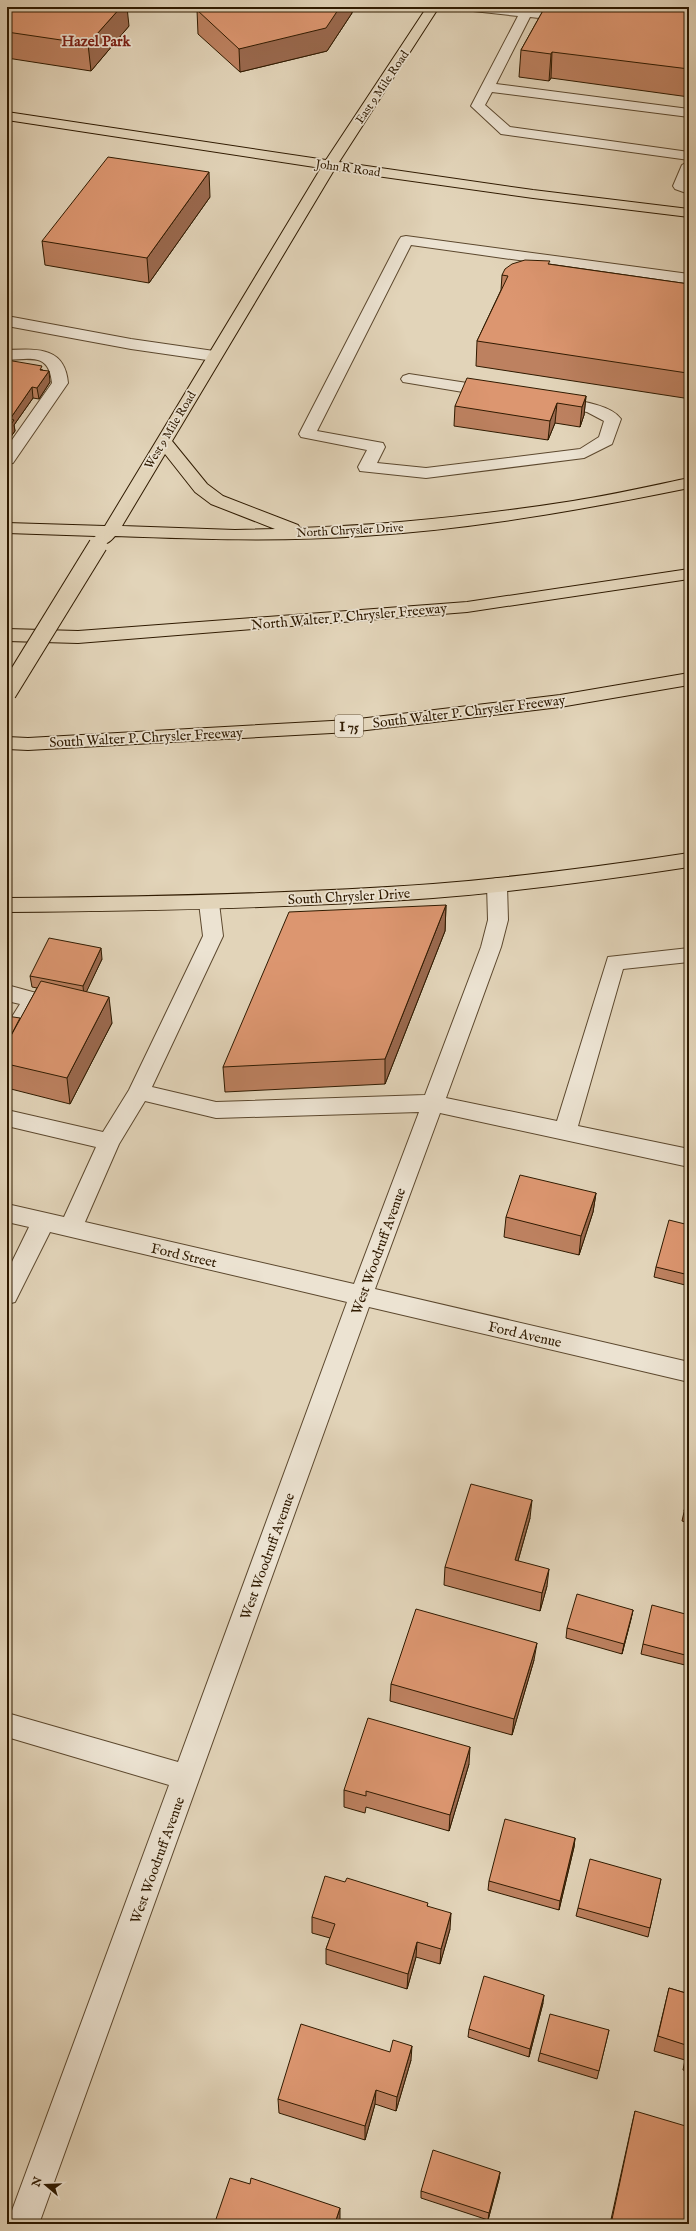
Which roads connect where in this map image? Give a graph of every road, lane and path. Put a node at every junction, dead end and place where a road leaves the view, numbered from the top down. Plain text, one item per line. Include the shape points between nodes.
1 (434, 7) edge
2 (473, 7) edge
3 (526, 13) junction
4 (555, 16) edge
5 (488, 87) junction
6 (689, 113) edge
7 (7, 116) edge
8 (689, 156) edge
9 (329, 165) junction
10 (689, 165) edge
11 (688, 190) edge
12 (686, 213) edge
13 (689, 279) edge
14 (7, 321) edge
15 (7, 355) edge
16 (214, 356) junction
17 (410, 379) dead end
18 (512, 395) edge
19 (536, 399) edge
20 (163, 441) junction
21 (7, 459) edge
22 (689, 483) edge
23 (7, 528) edge
24 (111, 530) junction
25 (301, 533) junction
26 (689, 574) edge
27 (7, 635) edge
28 (689, 679) edge
29 (7, 693) edge
30 (7, 743) edge
31 (689, 860) edge
32 (498, 885) junction
33 (209, 903) junction
34 (7, 905) edge
35 (689, 955) edge
36 (7, 993) edge
37 (22, 1020) edge
38 (139, 1092) junction
39 (432, 1103) junction
40 (7, 1118) edge
41 (565, 1132) junction
42 (109, 1142) junction
43 (689, 1158) edge
44 (7, 1213) edge
45 (44, 1222) junction
46 (71, 1228) junction
47 (7, 1295) edge
48 (361, 1296) junction
49 (689, 1372) edge
50 (7, 1725) edge
51 (187, 1777) junction
52 (23, 2224) edge

1 - 9 main road, East 9 Mile Road
2 - 3 street
3 - 4 street
3 - 5 street
5 - 6 street
5 - 8 street via 478,106 506,131
7 - 9 main road, John R Road
9 - 12 main road, John R Road
9 - 16 main road, West 9 Mile Road
10 - 11 street via 680,186
11 - 12 street
13 - 19 street via 406,240 307,434 377,447 366,467 426,473 584,453 606,440 613,419 591,408
14 - 16 street via 131,344
15 - 21 street via 43,356 54,362 60,372 60,383
16 - 20 main road, West 9 Mile Road
17 - 18 street
20 - 24 main road, West 9 Mile Road
20 - 25 main road via 202,488 217,500
22 - 25 main road, North Chrysler Drive via 574,506 431,525
23 - 24 main road, North Chrysler Drive
24 - 25 main road, North Chrysler Drive via 235,535
24 - 29 main road, West 9 Mile Road, bridge via 98,545
26 - 27 main road, North Walter P. Chrysler Freeway via 467,607 78,637
28 - 30 main road, South Walter P. Chrysler Freeway / I 75 via 560,701 350,726 28,744
31 - 32 main road, South Chrysler Drive
32 - 33 main road, South Chrysler Drive via 404,893
32 - 39 street, West Woodruff Avenue via 498,920 491,947
33 - 34 main road, South Chrysler Drive
33 - 38 street via 213,936
35 - 41 street via 615,962
36 - 37 street via 33,999
38 - 39 street via 216,1110
38 - 42 street
39 - 41 street
39 - 48 street, West Woodruff Avenue
40 - 42 street
41 - 43 street
42 - 46 street
44 - 45 street, Ford Street
45 - 46 street, Ford Street
45 - 47 street
46 - 48 street, Ford Street
48 - 49 street, Ford Avenue
48 - 51 street, West Woodruff Avenue
50 - 51 street
51 - 52 street, West Woodruff Avenue

